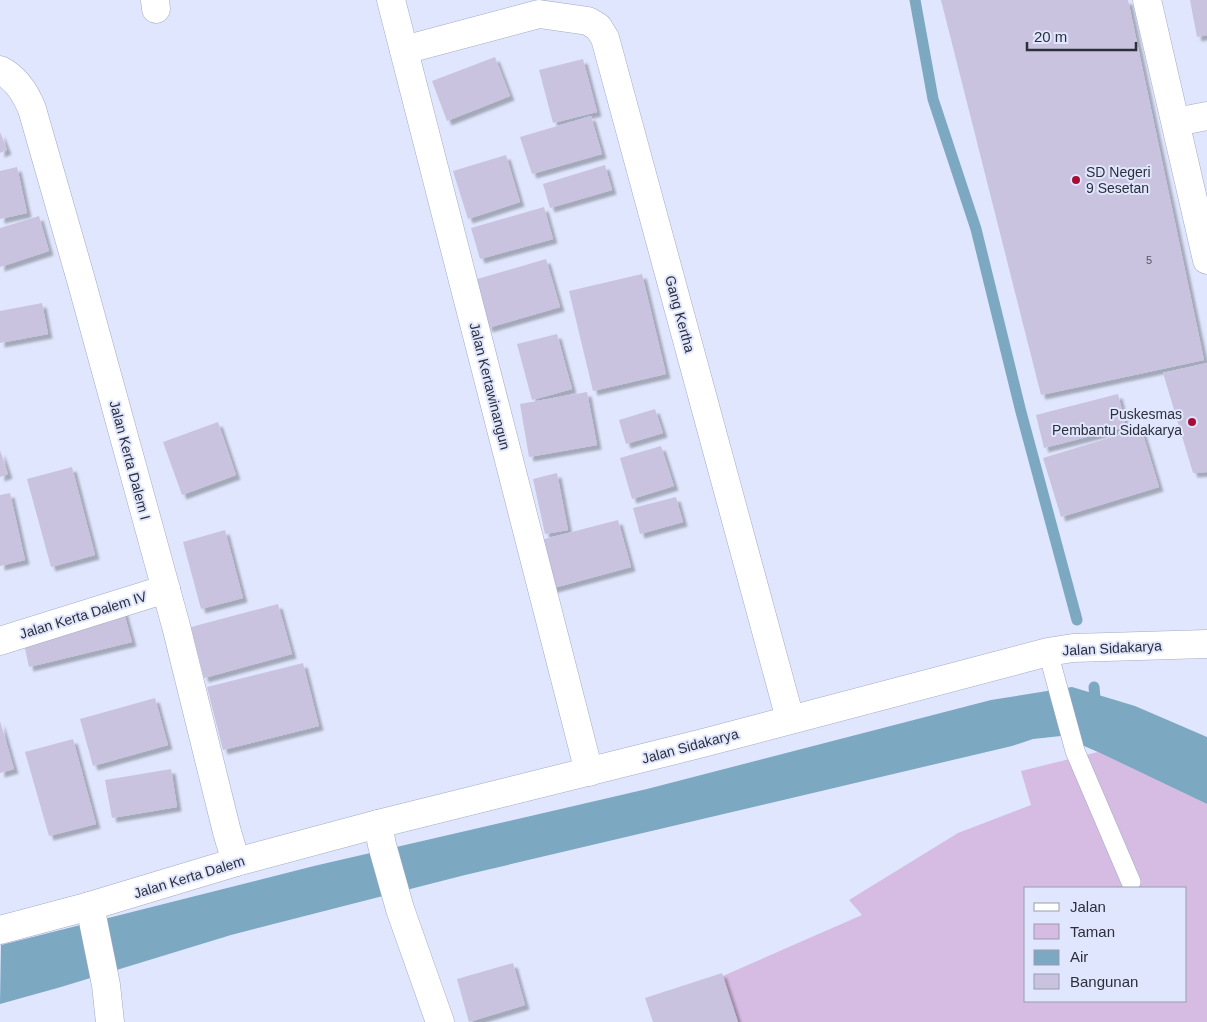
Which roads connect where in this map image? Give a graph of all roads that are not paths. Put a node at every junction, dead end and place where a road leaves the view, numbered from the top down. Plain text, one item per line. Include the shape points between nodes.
1 (391, 0) edge
2 (1147, 0) edge
3 (538, 7) edge
4 (404, 50) junction
5 (0, 70) edge
6 (1207, 116) edge
7 (1176, 122) junction
8 (1207, 260) edge
9 (166, 589) junction
10 (0, 641) edge
11 (1207, 644) edge
12 (1048, 652) junction
13 (790, 719) junction
14 (588, 772) junction
15 (380, 834) junction
16 (236, 862) junction
17 (1131, 882) dead end
18 (91, 912) junction
19 (0, 930) edge
20 (110, 1022) edge
21 (440, 1022) edge

1 - 4 street, Jalan Kertawinangun
2 - 7 street
3 - 4 street
3 - 13 street, Gang Kertha via 588,21 598,27 605,38
4 - 14 street, Jalan Kertawinangun
5 - 9 street, Jalan Kerta Dalem I via 20,88 32,109
6 - 7 street
7 - 8 street
9 - 10 street, Jalan Kerta Dalem IV
9 - 16 street, Jalan Kerta Dalem I
11 - 12 street, Jalan Sidakarya via 1073,648
12 - 13 street, Jalan Sidakarya
12 - 17 lane via 1075,751
13 - 14 street, Jalan Sidakarya
14 - 15 street, Jalan Sidakarya
15 - 16 street, Jalan Kerta Dalem
15 - 21 street via 400,909
16 - 18 street, Jalan Kerta Dalem
18 - 19 street, Jalan Kerta Dalem
18 - 20 street

